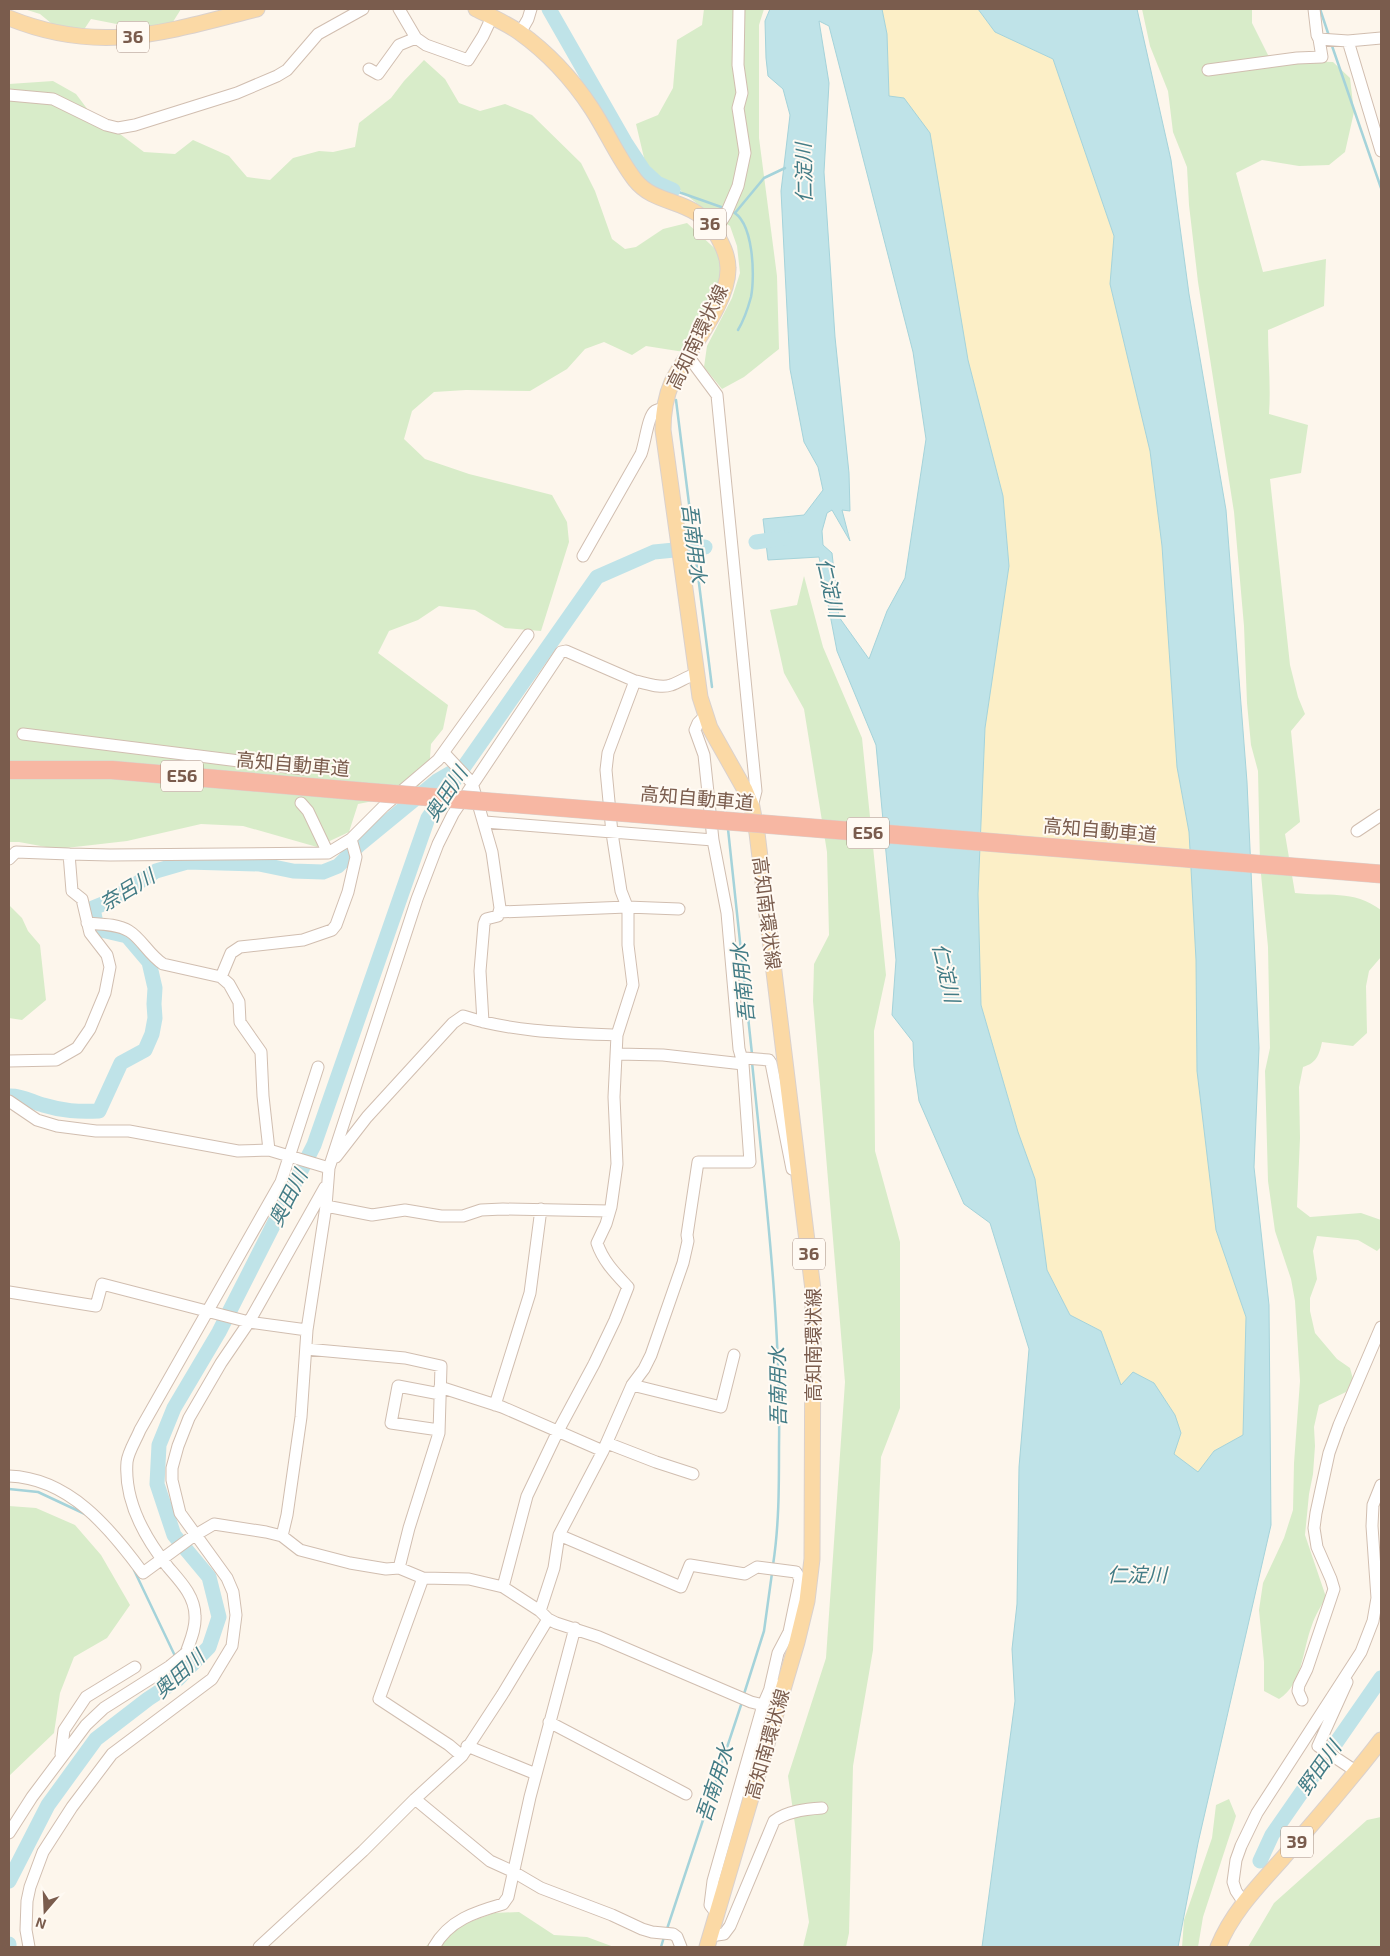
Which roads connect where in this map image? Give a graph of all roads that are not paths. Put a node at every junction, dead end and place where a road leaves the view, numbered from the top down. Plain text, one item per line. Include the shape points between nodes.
1 (257, 9) edge
2 (363, 9) edge
3 (398, 9) edge
4 (476, 9) edge
5 (531, 9) edge
6 (738, 9) edge
7 (1314, 9) edge
8 (492, 17) junction
9 (9, 18) edge
10 (520, 33) junction
11 (416, 38) junction
12 (1381, 38) edge
13 (1325, 40) junction
14 (1348, 41) junction
15 (369, 69) dead end
16 (1208, 70) dead end
17 (9, 95) edge
18 (1381, 150) edge
19 (714, 228) junction
20 (688, 356) junction
21 (664, 409) junction
22 (584, 556) dead end
23 (528, 635) dead end
24 (697, 674) junction
25 (635, 681) junction
26 (705, 716) junction
27 (23, 734) dead end
28 (444, 753) junction
29 (303, 769) dead end
30 (9, 770) edge
31 (411, 783) junction
32 (472, 783) junction
33 (408, 800) dead end
34 (301, 803) dead end
35 (752, 807) junction
36 (1381, 815) edge
37 (485, 822) junction
38 (1357, 831) dead end
39 (612, 833) junction
40 (351, 838) junction
41 (713, 840) junction
42 (328, 853) junction
43 (69, 854) junction
44 (9, 859) edge
45 (1381, 874) edge
46 (627, 907) junction
47 (679, 909) dead end
48 (499, 912) junction
49 (87, 923) junction
50 (221, 977) junction
51 (483, 1022) junction
52 (617, 1035) junction
53 (617, 1054) junction
54 (742, 1059) junction
55 (9, 1061) edge
56 (318, 1067) dead end
57 (10, 1104) edge
58 (269, 1150) junction
59 (294, 1158) junction
60 (325, 1167) junction
61 (327, 1184) junction
62 (326, 1206) junction
63 (541, 1209) junction
64 (609, 1211) junction
65 (809, 1252) junction
66 (9, 1292) edge
67 (210, 1312) junction
68 (248, 1322) junction
69 (1381, 1326) edge
70 (307, 1330) junction
71 (306, 1349) junction
72 (734, 1355) dead end
73 (632, 1385) junction
74 (440, 1391) junction
75 (495, 1405) junction
76 (439, 1430) junction
77 (558, 1430) junction
78 (605, 1447) junction
79 (694, 1474) dead end
80 (9, 1476) edge
81 (1381, 1485) edge
82 (194, 1535) junction
83 (559, 1535) junction
84 (282, 1536) junction
85 (165, 1557) junction
86 (399, 1568) junction
87 (423, 1578) junction
88 (503, 1587) junction
89 (1379, 1598) edge
90 (544, 1615) junction
91 (574, 1628) junction
92 (798, 1642) junction
93 (135, 1667) dead end
94 (1347, 1674) junction
95 (770, 1688) junction
96 (1302, 1700) dead end
97 (763, 1705) junction
98 (549, 1722) junction
99 (1381, 1740) edge
100 (464, 1751) junction
101 (61, 1756) junction
102 (1357, 1772) junction
103 (536, 1774) junction
104 (686, 1794) dead end
105 (415, 1799) junction
106 (822, 1808) dead end
107 (9, 1833) edge
108 (512, 1871) junction
109 (1244, 1903) junction
110 (717, 1914) junction
111 (708, 1944) edge
112 (29, 1947) edge
113 (260, 1947) edge
114 (434, 1947) edge
115 (680, 1947) edge
116 (1218, 1947) edge

1 - 9 main road, 36 via 136,37 96,39 63,34
2 - 17 street via 318,34 287,70 276,76 237,93 135,125 118,128 52,99
3 - 11 street
4 - 8 main road, 高知南環状線 / 36
5 - 10 street
6 - 19 street via 738,65 742,92 738,108 745,153 738,186 721,222
7 - 13 street via 1317,35
8 - 10 main road, 高知南環状線 / 36
8 - 11 street via 468,60 426,45
10 - 19 main road, 高知南環状線 / 36 via 570,81 591,108 635,180 653,194 702,216
11 - 15 street via 399,45 378,74
12 - 14 street
13 - 14 street
13 - 16 street via 1322,57
14 - 18 street
19 - 20 main road, 高知南環状線 / 36 via 724,248 728,268 725,288
20 - 21 main road, 高知南環状線 / 36 via 672,383
20 - 35 street via 717,395 756,791
21 - 22 street via 655,411 650,417 641,454
21 - 24 main road, 高知南環状線 / 36 via 663,430
23 - 28 street
24 - 25 street via 660,687
24 - 26 main road, 高知南環状線 / 36
25 - 32 street via 566,651 561,652
25 - 39 street via 608,753 606,770
26 - 35 main road, 高知南環状線 / 36 via 737,772
26 - 41 street via 695,730 704,756
27 - 29 street
28 - 31 street
28 - 32 street
30 - 45 highway, 高知自動車道 / E56, bridge via 112,770
31 - 33 street
31 - 40 street
32 - 37 street
32 - 60 street via 452,814 428,868
34 - 42 street
35 - 65 main road, 高知南環状線 / 36
36 - 38 street
37 - 39 street
37 - 48 street
39 - 41 street
39 - 46 street via 621,890
40 - 42 street
40 - 50 street via 356,857 348,892 332,930 303,940 240,947 231,953
41 - 54 street via 727,913
42 - 43 street
43 - 44 street via 16,852
43 - 49 street via 72,891 82,899
46 - 47 street
46 - 48 street
46 - 52 street via 633,985
48 - 51 street via 498,916 486,919 484,924 480,971
49 - 50 street via 130,931 163,964
49 - 55 street via 110,967 105,993 90,1029 77,1048 56,1060
50 - 58 street via 239,1002 240,1022 261,1052
51 - 52 street via 527,1030
51 - 60 street via 463,1016 453,1023
52 - 53 street
53 - 54 street
53 - 64 street via 614,1097 617,1164
54 - 65 street via 769,1060
54 - 73 street via 750,1162 698,1162 683,1263 651,1356
56 - 59 street
57 - 58 street via 38,1120 57,1126 129,1131 238,1151
58 - 59 street
59 - 60 street
59 - 67 street
60 - 61 street
61 - 62 street
61 - 68 street
62 - 63 street via 372,1215 405,1210 441,1216 462,1216 481,1210
62 - 70 street
63 - 64 street
63 - 75 street via 530,1293
64 - 77 street via 597,1243 608,1266 628,1287 594,1364
65 - 92 main road, 高知南環状線 / 36 via 813,1290 812,1559
66 - 67 street via 96,1306 102,1284
67 - 68 street
67 - 85 street via 140,1430 127,1461 131,1502 146,1536
68 - 70 street
68 - 82 street via 188,1418 172,1468 180,1513
69 - 96 street via 1329,1453 1316,1512 1317,1548 1334,1589 1299,1685
70 - 71 street
71 - 74 street via 405,1358 441,1366
71 - 84 street via 301,1417
72 - 73 street via 721,1407
73 - 78 street
74 - 75 street
74 - 76 street
74 - 76 street via 398,1386 391,1423
75 - 77 street
76 - 86 street
77 - 78 street
77 - 88 street via 527,1496
78 - 79 street
78 - 83 street
80 - 85 street via 48,1484 78,1501 122,1544 143,1573
81 - 89 street via 1373,1505 1372,1526
82 - 84 street via 214,1524
82 - 85 street
82 - 112 street via 227,1578 233,1592 236,1615 232,1646 212,1678 112,1754 72,1806 43,1852 30,1887 26,1930
83 - 90 street
83 - 95 street via 681,1587 690,1564 745,1574 757,1567 796,1572 800,1579 790,1632 778,1653
84 - 86 street via 300,1550 350,1563
85 - 101 street, bridge via 188,1591 196,1615 186,1653 104,1708 86,1724
86 - 87 street
87 - 88 street via 469,1579
87 - 100 street via 380,1699 449,1745
88 - 90 street
89 - 94 street via 1370,1633
90 - 91 street
90 - 100 street via 502,1695
91 - 97 street
91 - 98 street
92 - 95 street via 786,1651
92 - 110 main road, 高知南環状線 / 36
93 - 101 street via 86,1697 64,1730
94 - 102 street via 1347,1685 1318,1744 1319,1748
94 - 109 street via 1257,1813 1241,1846 1234,1882
95 - 97 street
97 - 110 street via 714,1881 710,1905
98 - 103 street
98 - 104 street
99 - 102 main road, 39
100 - 103 street
100 - 105 street
101 - 107 street
102 - 109 main road, 39
103 - 108 street
105 - 108 street via 490,1861
105 - 113 street
106 - 111 street via 780,1816 774,1821 730,1926
108 - 114 street via 504,1904 457,1921
108 - 115 street via 541,1888 652,1932 673,1934 678,1937
109 - 116 main road, 39
110 - 111 main road, 高知南環状線 / 36

